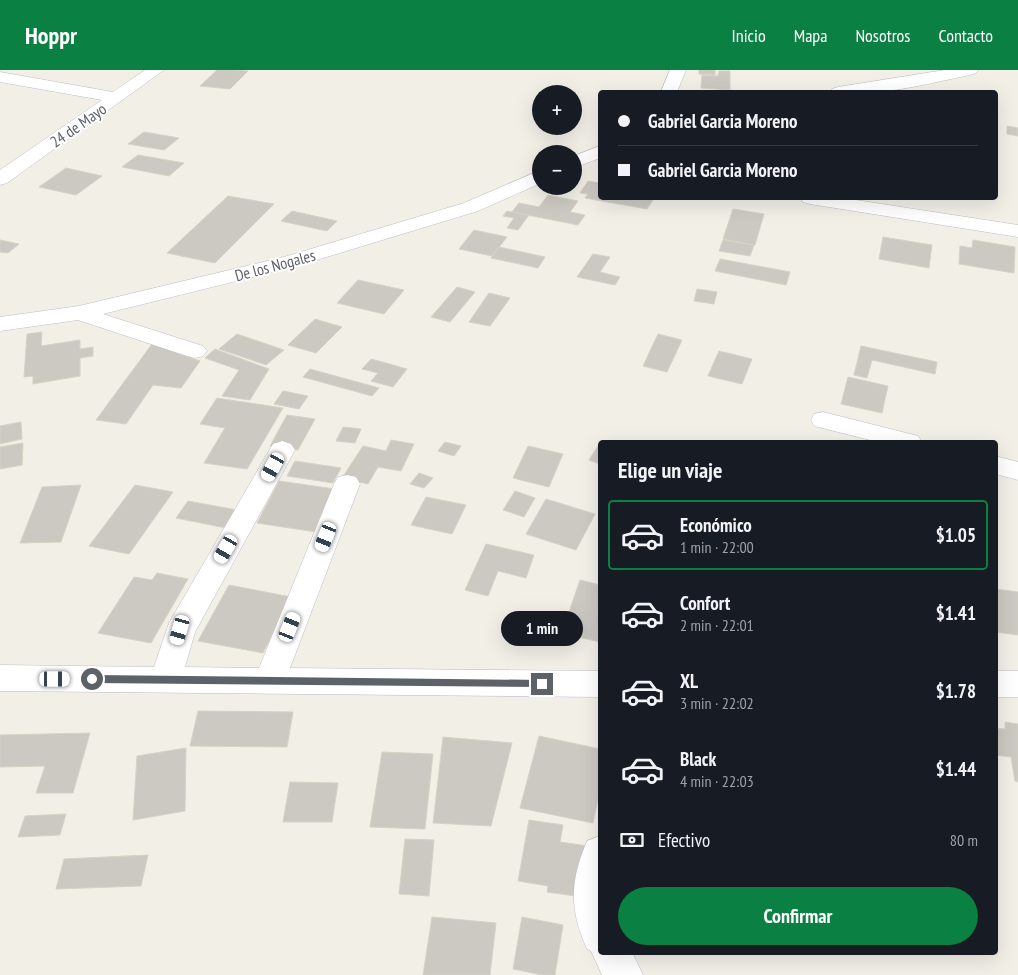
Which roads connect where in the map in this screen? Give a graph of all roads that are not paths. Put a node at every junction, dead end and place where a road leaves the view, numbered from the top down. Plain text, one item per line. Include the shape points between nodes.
1 (156, 70) edge
2 (678, 70) edge
3 (970, 70) edge
4 (0, 77) edge
5 (670, 90) edge
6 (853, 90) edge
7 (116, 98) junction
8 (0, 179) edge
9 (532, 180) edge
10 (823, 200) edge
11 (1018, 231) edge
12 (79, 314) junction
13 (0, 324) edge
14 (196, 351) dead end
15 (823, 420) dead end
16 (901, 440) edge
17 (282, 450) dead end
18 (998, 466) edge
19 (1018, 471) edge
20 (347, 484) dead end
21 (0, 678) edge
22 (166, 680) junction
23 (269, 681) junction
24 (598, 684) edge
25 (998, 684) edge
26 (1018, 684) edge
27 (598, 861) edge
28 (598, 932) edge
29 (612, 955) edge
30 (623, 975) edge

1 - 7 street, 24 de Mayo
2 - 5 street
3 - 6 street
4 - 7 street
7 - 8 street, 24 de Mayo
9 - 12 street, De los Nogales via 471,207 290,262
10 - 11 street
12 - 13 street, De los Nogales
12 - 14 street
15 - 16 street
17 - 22 street via 180,630
18 - 19 street
20 - 23 street
21 - 22 street
22 - 23 street
23 - 24 street
25 - 26 street
27 - 28 street via 590,891
29 - 30 street

